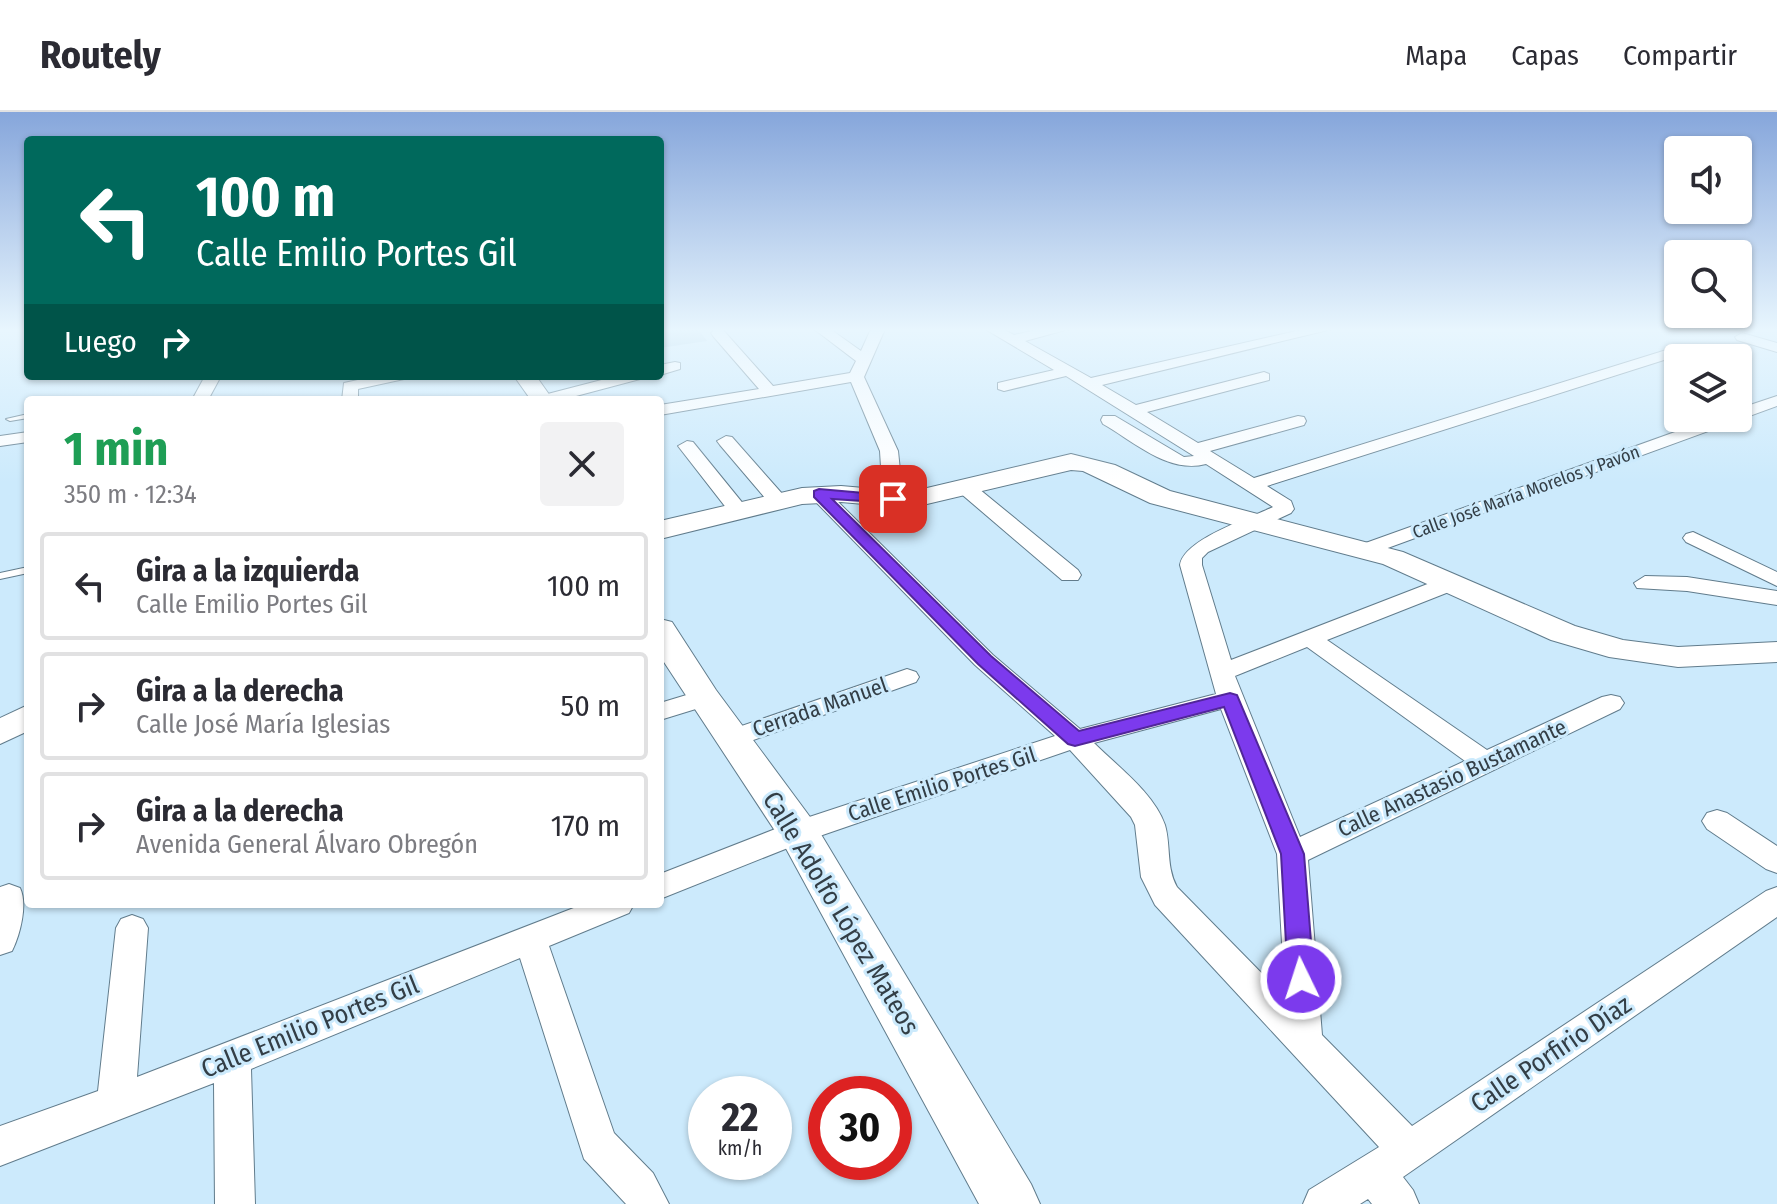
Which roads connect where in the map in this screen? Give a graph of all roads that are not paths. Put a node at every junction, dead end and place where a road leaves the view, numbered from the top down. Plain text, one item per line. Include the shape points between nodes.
1 (387, 380) edge
2 (620, 380) edge
3 (759, 380) edge
4 (838, 380) edge
5 (857, 380) edge
6 (1030, 380) edge
7 (1084, 380) edge
8 (1102, 380) edge
9 (1253, 380) edge
10 (1586, 380) edge
11 (1089, 383) junction
12 (1004, 386) dead end
13 (769, 391) junction
14 (350, 393) edge
15 (558, 396) edge
16 (1777, 401) edge
17 (664, 409) edge
18 (1752, 410) edge
19 (1134, 411) junction
20 (24, 417) edge
21 (10, 419) dead end
22 (1109, 420) dead end
23 (1298, 421) dead end
24 (1691, 432) edge
25 (24, 438) edge
26 (0, 441) edge
27 (726, 441) dead end
28 (687, 446) dead end
29 (1204, 453) junction
30 (1254, 484) junction
31 (966, 488) junction
32 (819, 494) junction
33 (893, 499) junction
34 (778, 501) junction
35 (738, 510) junction
36 (1258, 522) junction
37 (664, 529) edge
38 (1693, 538) dead end
39 (1367, 549) junction
40 (24, 571) edge
41 (1070, 575) dead end
42 (0, 576) edge
43 (1777, 580) edge
44 (1451, 583) junction
45 (1645, 583) dead end
46 (1777, 598) edge
47 (664, 635) edge
48 (1309, 638) junction
49 (1777, 652) edge
50 (1222, 672) junction
51 (907, 677) dead end
52 (703, 698) junction
53 (1230, 699) junction
54 (1611, 703) dead end
55 (664, 711) edge
56 (24, 718) edge
57 (0, 733) edge
58 (733, 738) junction
59 (1075, 739) junction
60 (1485, 762) junction
61 (1717, 821) dead end
62 (798, 832) junction
63 (1292, 854) junction
64 (1777, 861) edge
65 (664, 885) edge
66 (9, 897) dead end
67 (1777, 900) edge
68 (608, 908) edge
69 (132, 928) dead end
70 (530, 939) junction
71 (0, 941) edge
72 (1305, 1041) junction
73 (232, 1059) junction
74 (116, 1103) junction
75 (0, 1146) edge
76 (1409, 1151) junction
77 (1373, 1174) junction
78 (235, 1204) edge
79 (649, 1204) edge
80 (1011, 1204) edge
81 (1323, 1204) edge
82 (1399, 1204) edge

1 - 14 street
2 - 15 street
3 - 13 street
4 - 13 street
5 - 33 street via 889,451
6 - 12 street
7 - 11 street
8 - 11 street
9 - 19 street
10 - 30 street
11 - 19 street
13 - 17 street
16 - 18 street
19 - 29 street
20 - 21 lane
22 - 29 street via 1180,462 1189,463
23 - 29 street
24 - 39 street, Calle José María Morelos y Pavón
25 - 26 street
27 - 34 street
28 - 35 street
29 - 30 street
30 - 36 street via 1284,505
31 - 33 main road
31 - 36 main road via 1086,462 1160,497
31 - 41 street
32 - 33 main road
32 - 34 main road
32 - 59 street via 984,660
34 - 35 main road
35 - 37 main road
36 - 39 main road
36 - 50 street via 1192,556
38 - 43 street
39 - 44 main road
40 - 42 lane
44 - 48 street
44 - 49 main road via 1563,633 1621,650 1678,657
45 - 46 street
47 - 52 main road, Calle Adolfo López Mateos
48 - 50 street
48 - 60 street
50 - 53 street
51 - 58 street, Cerrada Manuel
52 - 55 street
52 - 58 main road, Calle Adolfo López Mateos
53 - 59 street, Calle Emilio Portes Gil
53 - 63 street
54 - 60 street, Calle Anastasio Bustamante
56 - 57 street
58 - 62 main road, Calle Adolfo López Mateos
59 - 62 street, Calle Emilio Portes Gil
59 - 72 street via 1142,810 1150,825 1156,877 1166,896
60 - 63 street, Calle Anastasio Bustamante
61 - 64 street
62 - 65 street, Calle Emilio Portes Gil
62 - 80 main road, Calle Adolfo López Mateos
63 - 72 street
66 - 71 street
67 - 76 street, Calle Porfirio Díaz
68 - 70 street, Calle Emilio Portes Gil
69 - 74 street
70 - 73 street, Calle Emilio Portes Gil
70 - 79 street via 598,1145 641,1187
72 - 76 street
73 - 74 street, Calle Emilio Portes Gil
73 - 78 street
74 - 75 street, Calle Emilio Portes Gil
76 - 77 street, Calle Porfirio Díaz
77 - 81 street, Calle Porfirio Díaz
77 - 82 street

